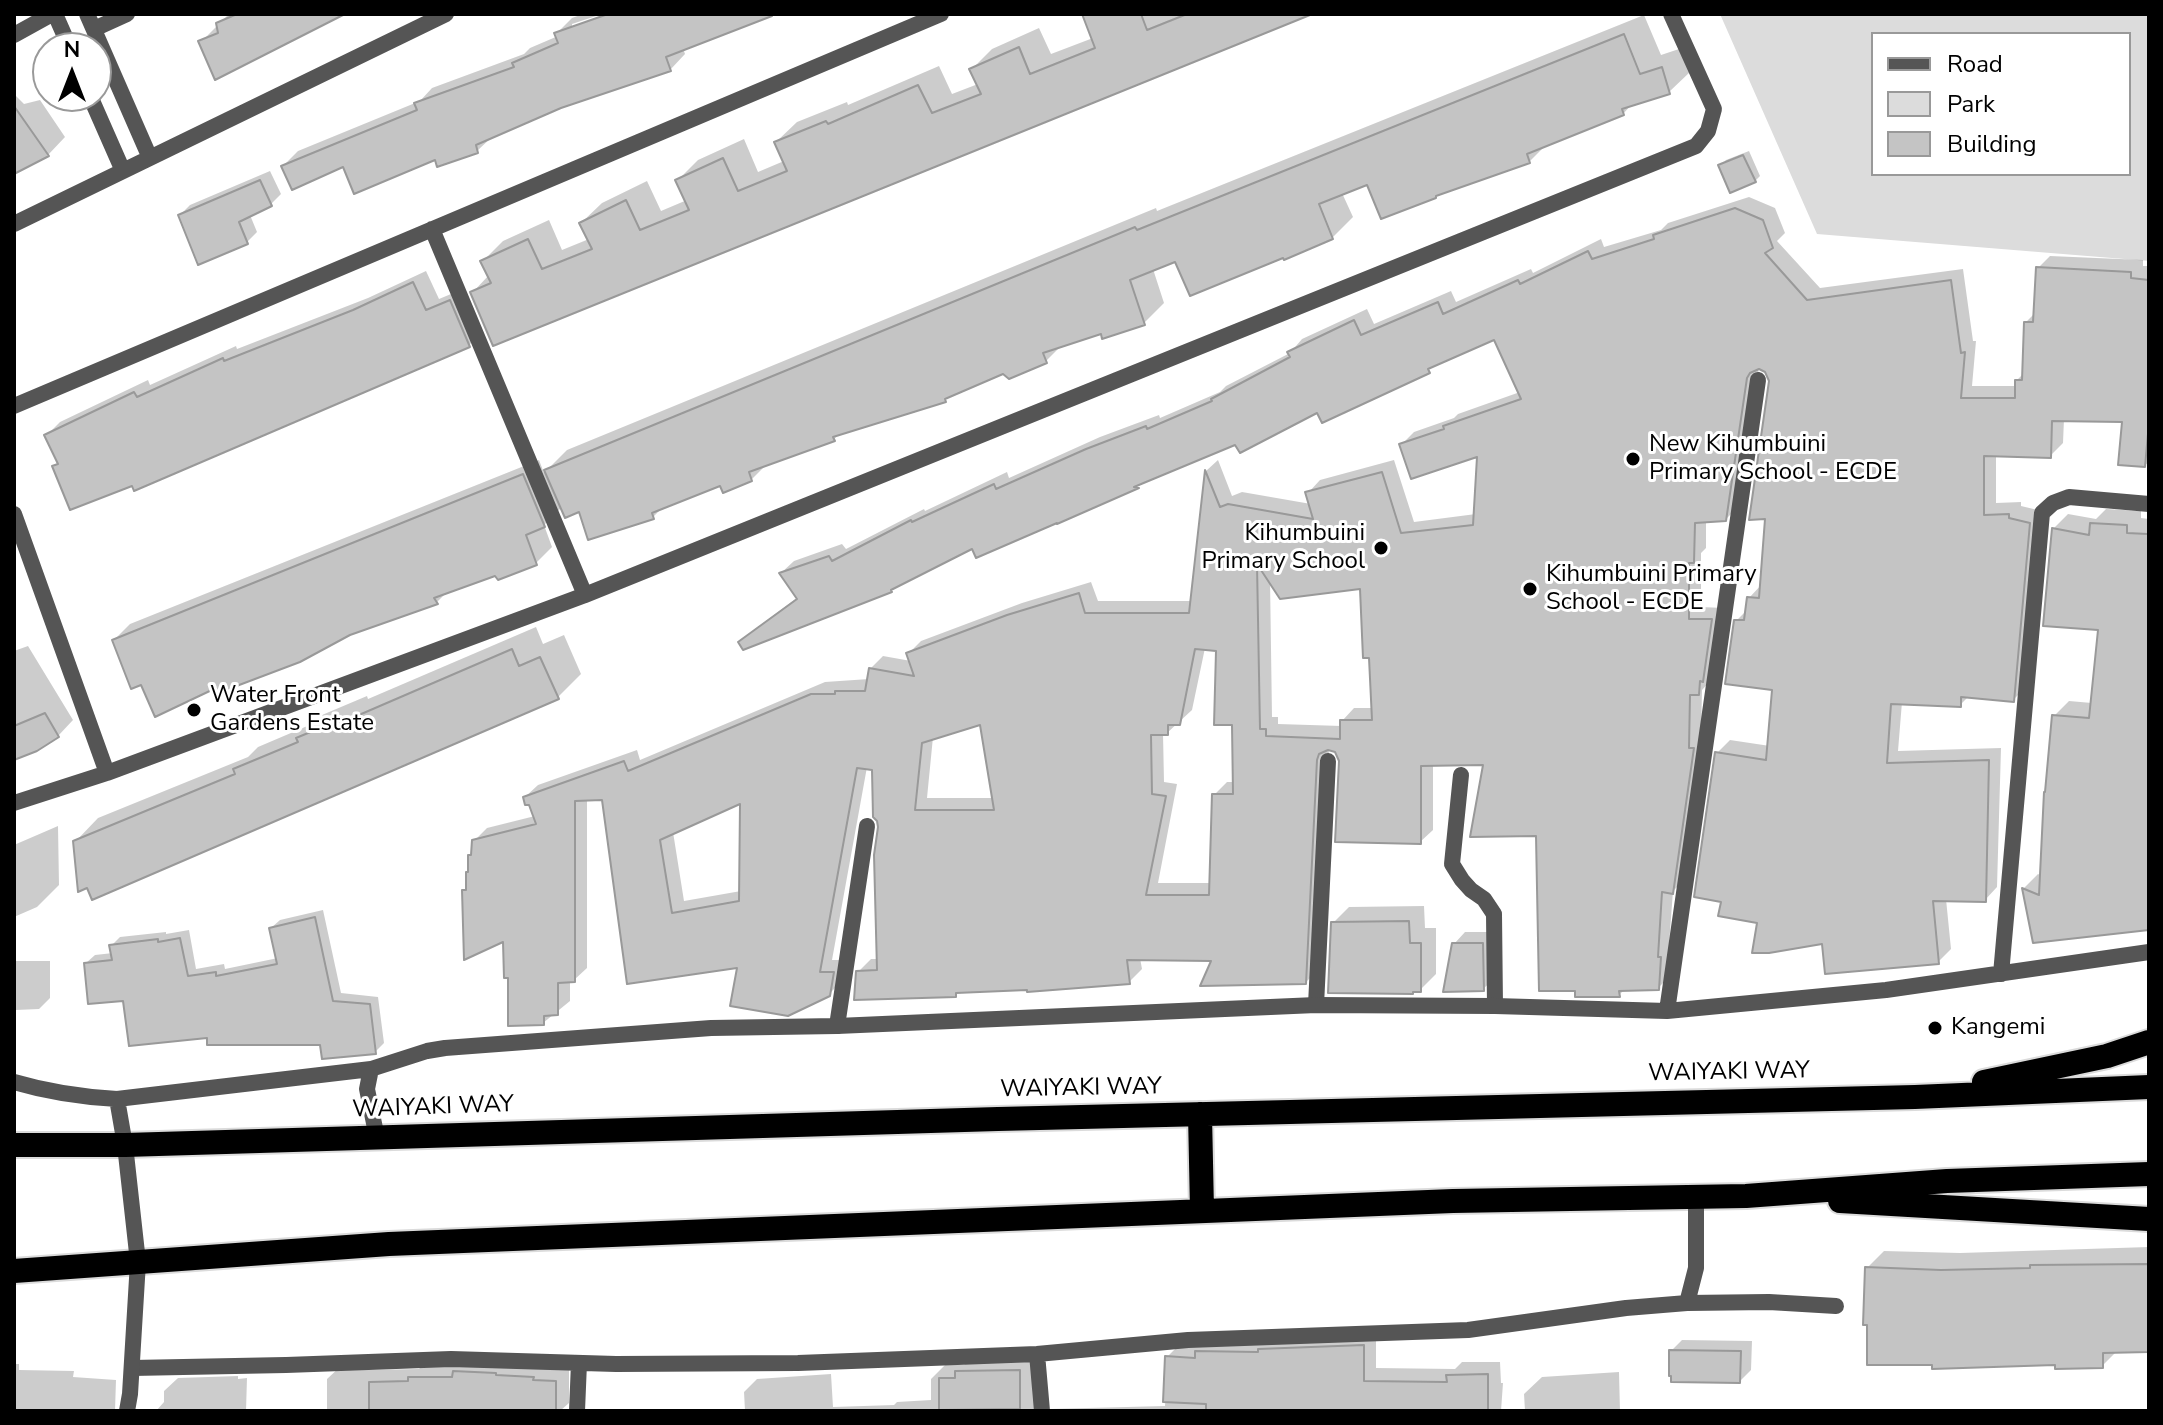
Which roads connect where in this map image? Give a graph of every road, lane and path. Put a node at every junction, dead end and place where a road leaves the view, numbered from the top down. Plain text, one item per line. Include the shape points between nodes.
1 (54, 14) edge
2 (127, 14) edge
3 (446, 14) edge
4 (941, 14) edge
5 (1671, 14) edge
6 (419, 20) edge
7 (91, 21) edge
8 (14, 35) edge
9 (97, 112) edge
10 (150, 158) junction
11 (123, 171) junction
12 (14, 224) edge
13 (432, 229) junction
14 (1758, 380) dead end
15 (14, 406) edge
16 (2149, 504) edge
17 (14, 514) edge
18 (585, 595) junction
19 (1328, 761) dead end
20 (107, 773) junction
21 (1461, 775) dead end
22 (14, 803) edge
23 (867, 826) dead end
24 (2149, 952) edge
25 (2001, 974) junction
26 (1316, 1005) junction
27 (1495, 1006) junction
28 (1667, 1011) junction
29 (837, 1026) junction
30 (2149, 1042) edge
31 (371, 1069) junction
32 (14, 1082) edge
33 (2149, 1087) edge
34 (1915, 1097) junction
35 (117, 1099) junction
36 (1200, 1114) junction
37 (377, 1138) junction
38 (14, 1145) edge
39 (125, 1145) junction
40 (2149, 1174) edge
41 (1696, 1196) junction
42 (1746, 1196) junction
43 (1202, 1210) junction
44 (2149, 1219) edge
45 (138, 1262) junction
46 (14, 1271) edge
47 (1687, 1303) junction
48 (1836, 1306) dead end
49 (1037, 1354) junction
50 (579, 1363) junction
51 (132, 1368) junction
52 (127, 1411) edge
53 (577, 1411) edge
54 (1042, 1411) edge

1 - 8 street
2 - 7 street
3 - 6 street
4 - 13 street
5 - 18 street via 1714,109 1708,131 1696,146
6 - 10 street
7 - 10 street
9 - 11 street
10 - 11 street
11 - 12 street
13 - 15 street
13 - 18 street
14 - 28 street
16 - 25 street via 2069,497 2042,513
17 - 20 street
18 - 20 street
19 - 26 street
20 - 22 street
21 - 27 street via 1452,864 1494,914
23 - 29 street
24 - 25 street
25 - 28 street
26 - 27 street
26 - 29 street
27 - 28 street
29 - 31 street via 711,1028 445,1048
30 - 34 highway via 2107,1056
31 - 35 street
31 - 37 street via 367,1089
32 - 35 street via 61,1094
33 - 34 highway, WAIYAKI WAY
34 - 36 highway, WAIYAKI WAY
35 - 39 street
36 - 37 highway, WAIYAKI WAY
36 - 43 highway
37 - 39 highway, WAIYAKI WAY
38 - 39 highway, WAIYAKI WAY
39 - 45 street
40 - 42 highway via 1947,1181
41 - 42 highway
41 - 43 highway
41 - 47 street via 1696,1268
42 - 44 highway
43 - 45 highway via 389,1244
45 - 46 highway
45 - 51 street
47 - 48 street
47 - 49 street via 1468,1330 1188,1340
49 - 50 street via 798,1363
49 - 54 street
50 - 51 street via 451,1359
50 - 53 street
51 - 52 street

